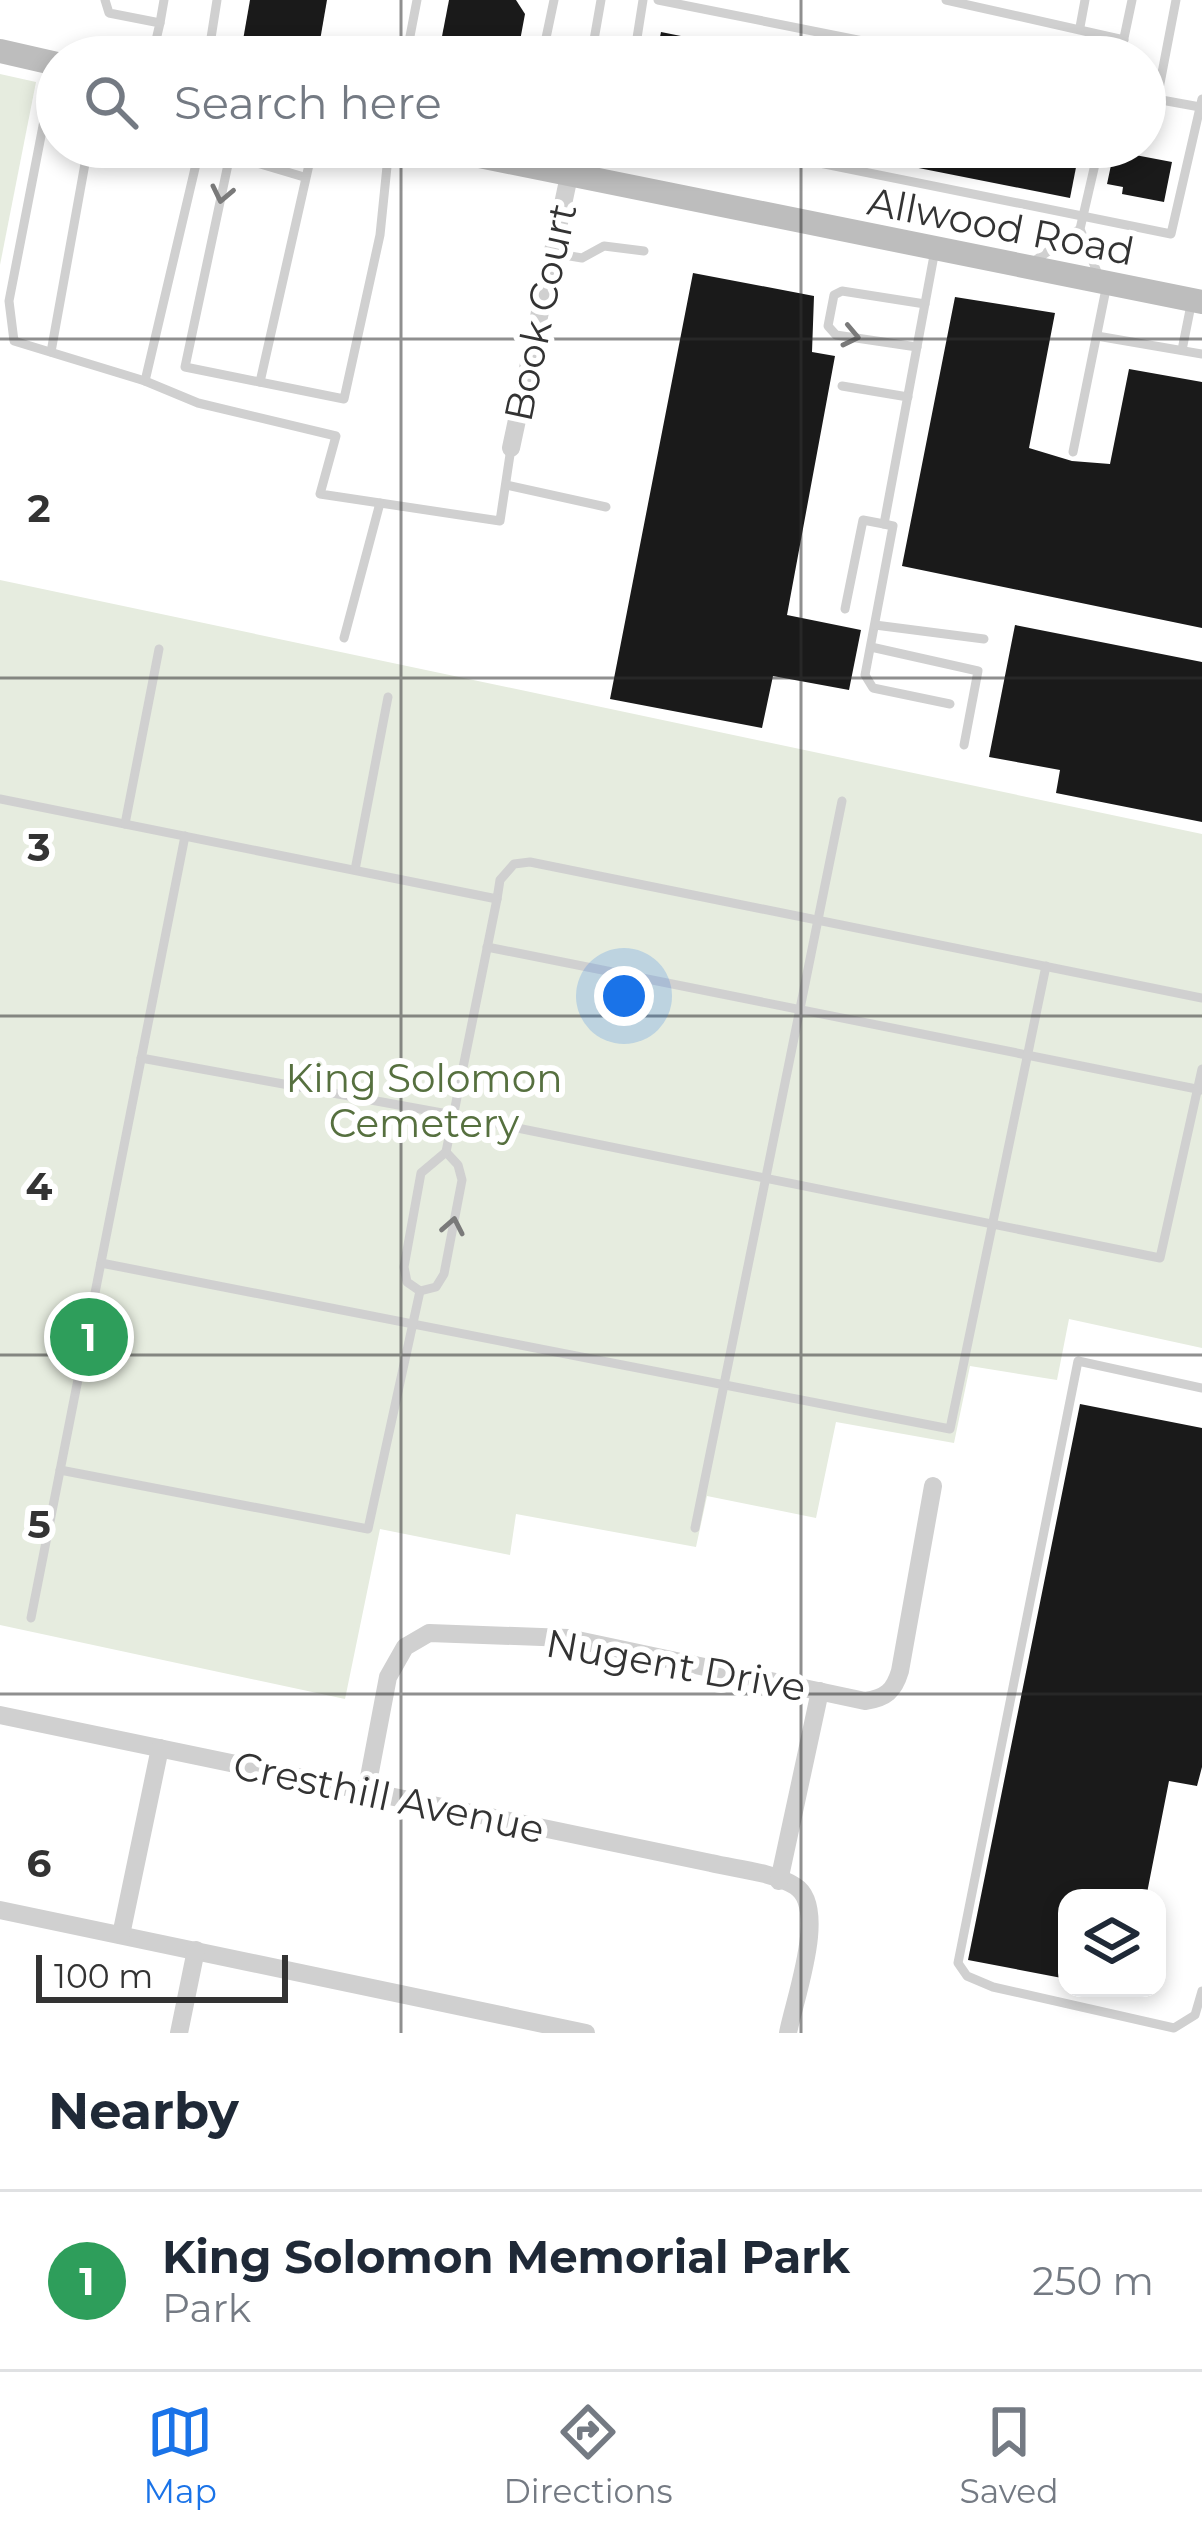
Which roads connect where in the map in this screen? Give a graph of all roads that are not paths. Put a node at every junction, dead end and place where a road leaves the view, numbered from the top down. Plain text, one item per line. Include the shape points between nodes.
1 (105, 0) edge
2 (164, 0) edge
3 (218, 0) edge
4 (417, 0) edge
5 (554, 0) edge
6 (602, 0) edge
7 (643, 0) edge
8 (658, 0) edge
9 (946, 0) edge
10 (1085, 0) edge
11 (1132, 0) edge
12 (1176, 0) edge
13 (160, 23) junction
14 (1080, 27) junction
15 (157, 36) edge
16 (212, 36) edge
17 (410, 36) edge
18 (546, 36) edge
19 (595, 36) edge
20 (637, 36) edge
21 (838, 36) edge
22 (1110, 36) edge
23 (1125, 36) edge
24 (1166, 39) edge
25 (0, 51) edge
26 (36, 59) edge
27 (1166, 100) edge
28 (1201, 103) edge
29 (36, 165) edge
30 (84, 168) edge
31 (195, 168) edge
32 (227, 168) edge
33 (274, 168) edge
34 (307, 168) edge
35 (387, 168) edge
36 (531, 168) edge
37 (570, 168) edge
38 (846, 168) edge
39 (1095, 168) edge
40 (568, 176) junction
41 (304, 177) junction
42 (1084, 215) junction
43 (1080, 229) junction
44 (935, 250) junction
45 (644, 251) dead end
46 (552, 253) junction
47 (1025, 267) junction
48 (1104, 283) junction
49 (1197, 301) edge
50 (925, 304) junction
51 (1097, 336) junction
52 (917, 347) junction
53 (1182, 350) junction
54 (51, 352) junction
55 (1202, 353) edge
56 (146, 381) junction
57 (260, 382) junction
58 (842, 386) dead end
59 (908, 398) junction
60 (511, 448) joint
61 (1073, 452) dead end
62 (506, 485) junction
63 (380, 503) junction
64 (606, 507) dead end
65 (884, 524) junction
66 (845, 609) dead end
67 (874, 625) junction
68 (344, 638) dead end
69 (984, 639) dead end
70 (871, 647) junction
71 (159, 649) dead end
72 (388, 697) dead end
73 (950, 704) dead end
74 (964, 745) dead end
75 (0, 799) edge
76 (842, 801) dead end
77 (125, 824) junction
78 (185, 836) junction
79 (355, 870) junction
80 (497, 899) junction
81 (817, 920) junction
82 (487, 947) junction
83 (1046, 966) junction
84 (1202, 998) edge
85 (800, 1008) junction
86 (1028, 1055) junction
87 (142, 1058) junction
88 (1202, 1069) edge
89 (1200, 1090) edge
90 (453, 1115) junction
91 (446, 1152) junction
92 (765, 1180) junction
93 (992, 1226) junction
94 (101, 1262) junction
95 (420, 1291) junction
96 (412, 1324) junction
97 (724, 1385) junction
98 (1202, 1388) edge
99 (60, 1470) junction
100 (933, 1486) dead end
101 (695, 1528) dead end
102 (31, 1618) dead end
103 (820, 1691) junction
104 (0, 1715) edge
105 (160, 1748) junction
106 (366, 1792) junction
107 (778, 1881) junction
108 (0, 1910) edge
109 (121, 1935) junction
110 (196, 1950) junction
111 (1202, 1991) edge
112 (179, 2033) edge
113 (586, 2033) edge
114 (788, 2033) edge

1 - 13 lane via 109,13
2 - 13 lane
3 - 16 lane
4 - 17 lane
5 - 18 lane
6 - 19 lane
7 - 20 lane
8 - 21 lane
9 - 14 lane
10 - 14 lane
11 - 23 lane
12 - 24 lane
13 - 15 lane
14 - 22 lane
25 - 26 main road
27 - 28 lane
28 - 42 lane via 1171,234
29 - 54 lane via 9,302 14,341
30 - 54 lane
31 - 56 lane
32 -> 57 lane via 185,367
41 -> 33 lane
34 - 41 lane
35 - 57 lane via 344,400
36 - 40 main road, Allwood Road
37 - 40 lane
38 - 42 lane
39 - 42 lane
40 - 44 main road, Allwood Road
40 - 46 street, Book Court
41 - 57 lane
42 - 43 lane
43 - 47 lane
43 - 48 lane
44 - 47 main road, Allwood Road
44 - 50 lane
45 - 46 lane
46 - 60 street, Book Court
47 - 48 main road, Allwood Road
48 - 49 main road, Allwood Road
48 - 51 lane
49 - 53 lane
50 - 52 lane
50 -> 52 lane via 842,291 828,326
51 - 53 lane
51 - 61 lane
52 - 59 lane
53 - 55 lane
54 - 56 lane
56 - 63 lane via 198,403 336,436 320,494
58 - 59 lane
59 - 65 lane
60 - 62 lane
62 - 63 lane via 500,521
62 - 64 lane
63 - 68 lane
65 - 66 lane via 863,520
65 - 67 lane via 893,526
67 - 69 lane
67 - 70 lane
70 - 73 lane via 866,675 873,688
70 - 74 lane via 978,671
71 - 77 lane
72 - 79 lane
75 - 77 lane
76 - 81 lane
77 - 78 lane
78 - 79 lane
78 - 87 lane
79 - 80 lane
80 - 81 lane via 514,864 530,862
80 - 82 lane
81 - 83 lane
81 - 85 lane
82 - 85 lane
82 - 90 lane
83 - 84 lane
83 - 86 lane
85 - 86 lane
85 - 92 lane
86 - 89 lane
86 - 93 lane
87 - 90 lane
87 - 94 lane
88 - 89 lane
89 - 93 lane via 1160,1258
90 - 91 lane
90 - 92 lane
91 - 95 lane via 421,1173 412,1220 404,1267
95 -> 91 lane via 444,1274 462,1180
92 - 93 lane
92 - 97 lane
93 - 97 lane via 950,1430
94 - 96 lane
94 - 99 lane
95 - 96 lane
96 - 97 lane
96 - 99 lane via 368,1529
97 - 101 lane
98 - 111 lane via 1078,1361 958,1963 993,1987 1174,2028 1195,2015
99 - 102 lane
100 - 103 street, Nugent Drive via 897,1682 880,1699
103 - 106 street, Nugent Drive via 568,1638 429,1633 405,1647 388,1677
103 - 107 street
104 - 105 street, Cresthill Avenue
105 - 106 street, Cresthill Avenue
105 - 109 street
106 - 107 street, Cresthill Avenue
107 - 114 street via 796,1886 812,1922
108 - 109 street
109 - 110 street
110 - 112 street
110 - 113 street

